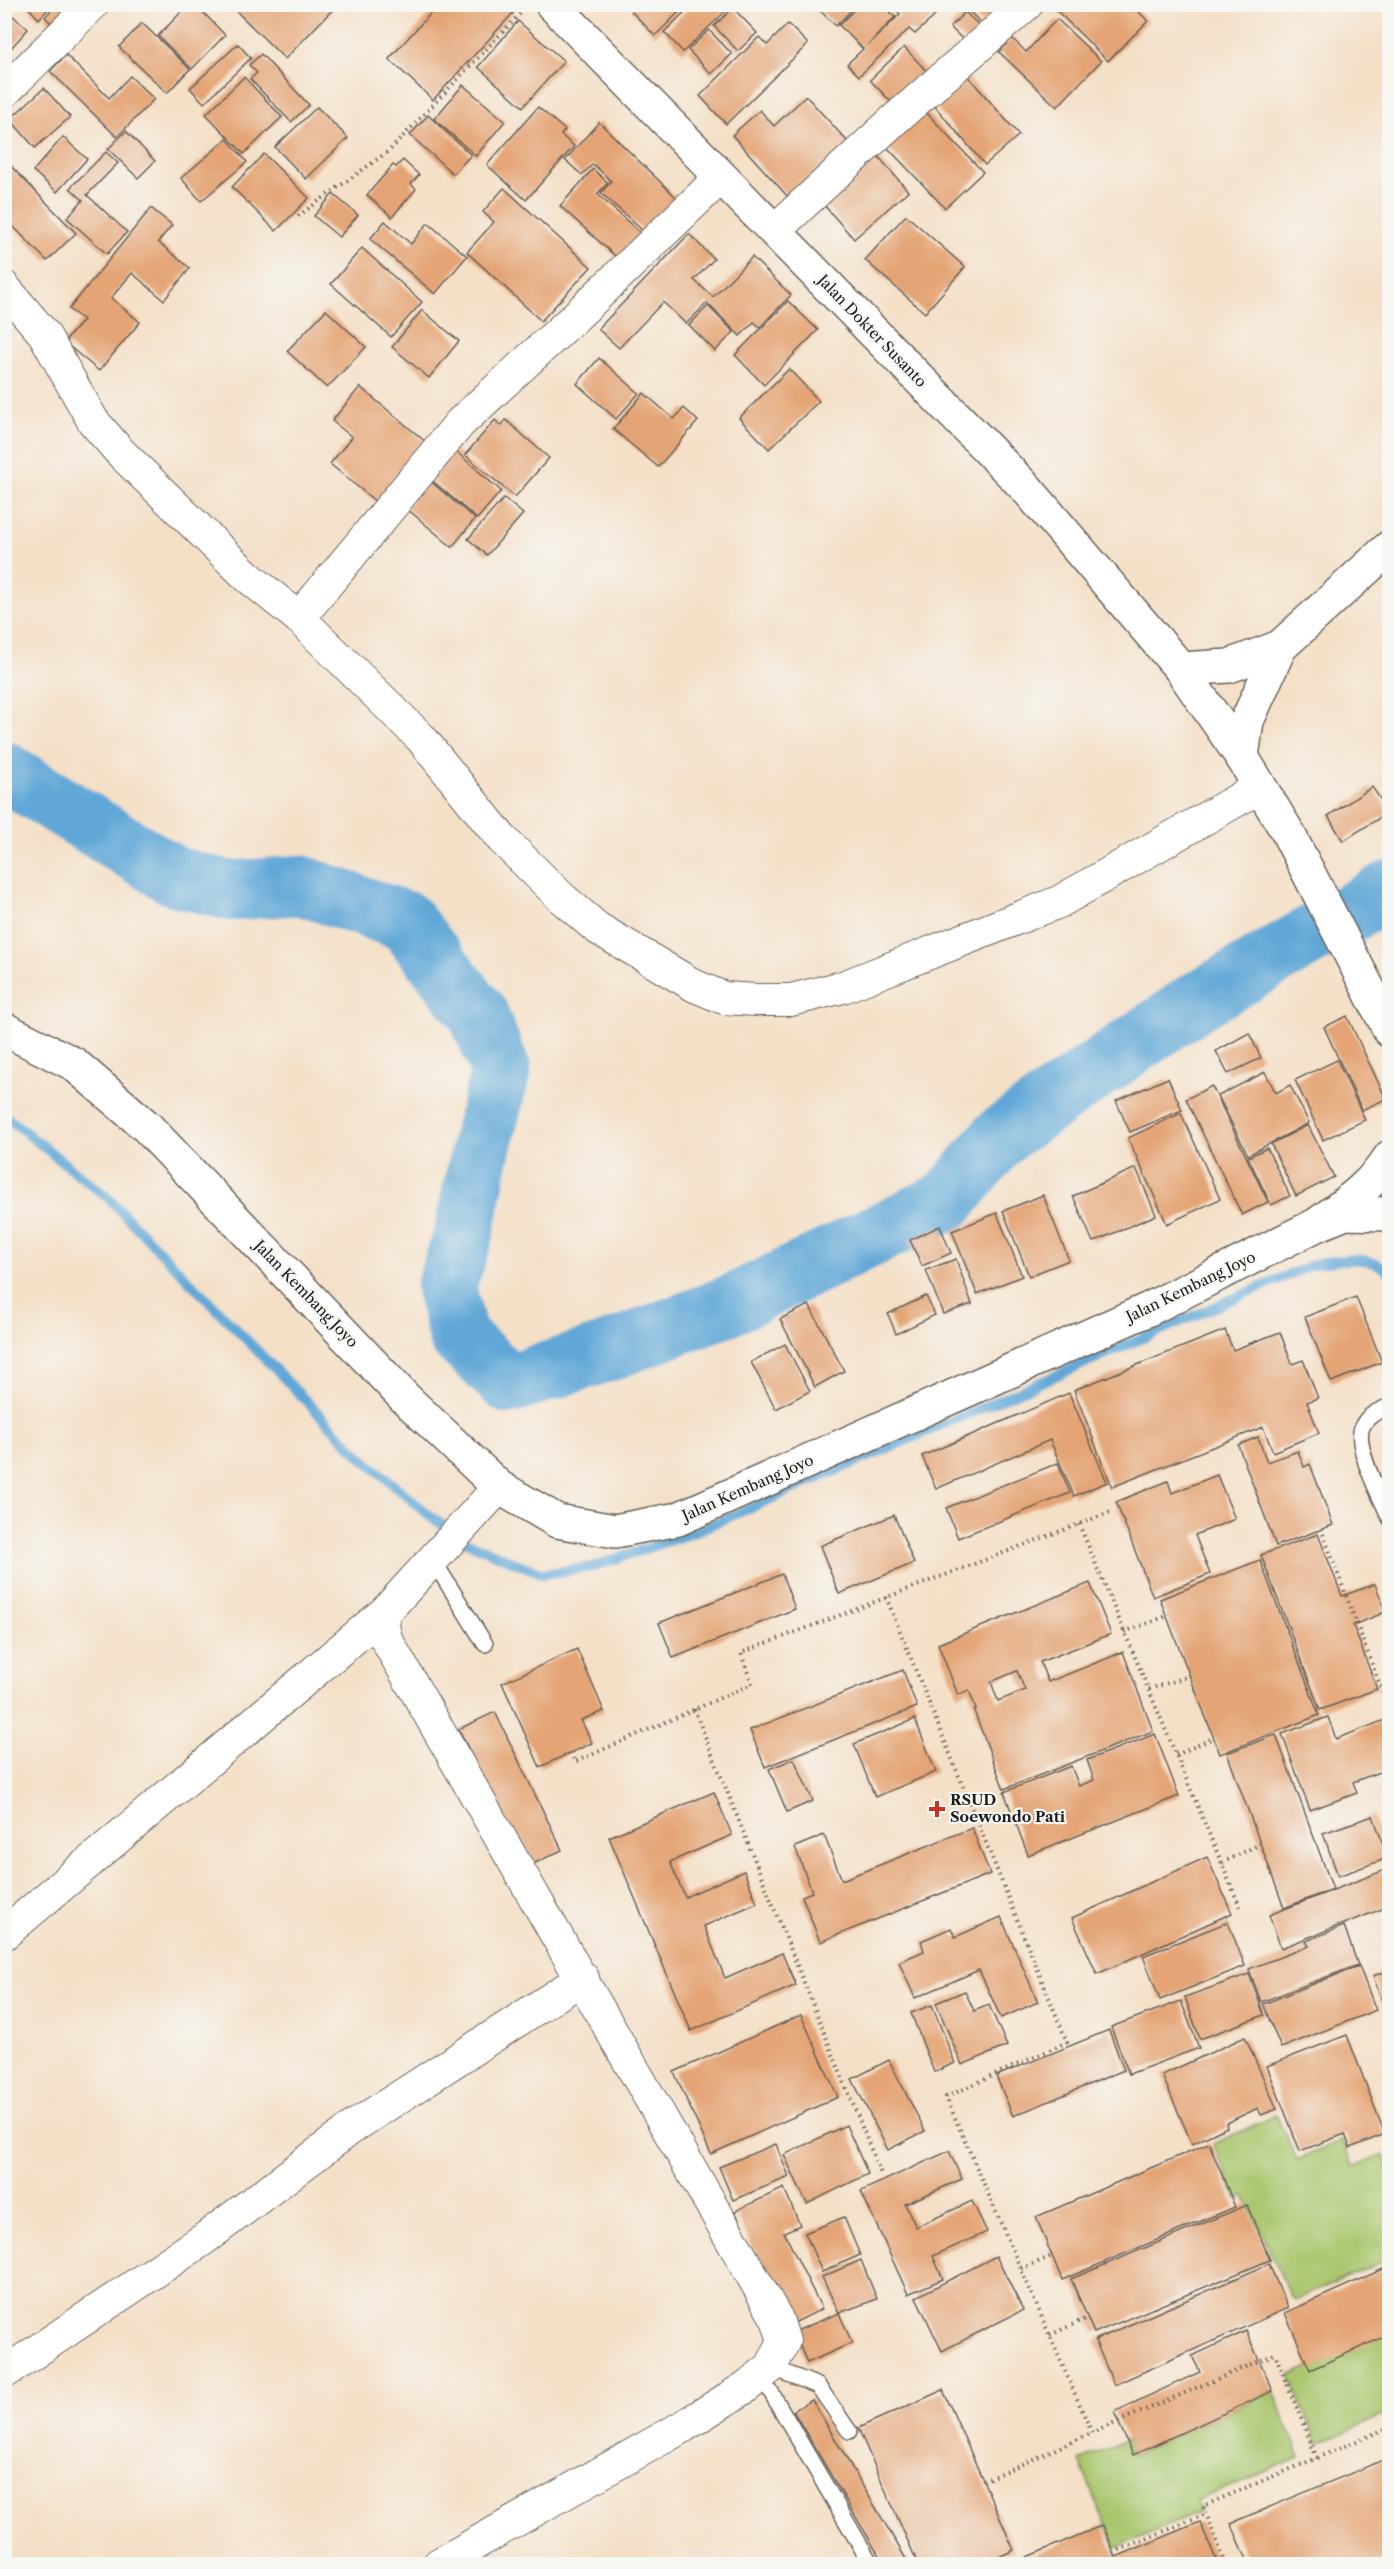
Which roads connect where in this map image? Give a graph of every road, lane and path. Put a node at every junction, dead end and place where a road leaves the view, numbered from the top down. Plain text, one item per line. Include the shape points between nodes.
1 (93, 4) edge
2 (552, 4) edge
3 (1027, 4) edge
4 (521, 13) dead end
5 (4, 92) edge
6 (721, 177) junction
7 (298, 216) dead end
8 (774, 231) junction
9 (4, 287) edge
10 (1389, 547) edge
11 (299, 618) junction
12 (1280, 647) junction
13 (1181, 669) junction
14 (1242, 757) junction
15 (1260, 787) junction
16 (1385, 1018) edge
17 (4, 1029) edge
18 (1389, 1157) edge
19 (1389, 1214) edge
20 (1330, 1219) junction
21 (1389, 1406) edge
22 (498, 1486) junction
23 (1113, 1511) dead end
24 (1389, 1518) edge
25 (1079, 1524) junction
26 (1323, 1534) dead end
27 (433, 1560) junction
28 (886, 1597) junction
29 (385, 1612) junction
30 (1167, 1617) dead end
31 (1124, 1632) junction
32 (485, 1644) dead end
33 (1190, 1676) dead end
34 (1149, 1689) junction
35 (694, 1709) junction
36 (1389, 1713) edge
37 (1214, 1738) dead end
38 (572, 1752) dead end
39 (1176, 1755) junction
40 (1260, 1844) dead end
41 (1222, 1863) junction
42 (1240, 1907) dead end
43 (4, 1934) edge
44 (582, 1978) junction
45 (881, 2174) dead end
46 (1052, 2256) dead end
47 (1021, 2269) junction
48 (1088, 2318) dead end
49 (1050, 2335) junction
50 (4, 2373) edge
51 (771, 2379) junction
52 (1389, 2427) edge
53 (849, 2431) dead end
54 (1092, 2433) junction
55 (1317, 2458) junction
56 (983, 2481) dead end
57 (1206, 2514) junction
58 (1119, 2550) dead end
59 (439, 2565) edge
60 (871, 2565) edge
61 (1226, 2565) edge

1 - 5 street
2 - 6 main road, Jalan Dokter Susanto
3 - 8 street
4 - 7 path via 390,150
6 - 8 main road, Jalan Dokter Susanto
6 - 11 street via 460,423
8 - 13 main road, Jalan Dokter Susanto via 1027,489
9 - 11 street via 44,334 93,421 120,452 247,576
10 - 12 main road
11 - 15 street via 421,738 502,838 563,899 597,928 663,969 724,998 791,1000 843,987 1049,906 1137,860
12 - 13 main road via 1229,666
12 - 14 main road via 1247,722
13 - 14 main road, Jalan Dokter Susanto
14 - 15 main road, Jalan Dokter Susanto
15 - 16 main road, Jalan Dokter Susanto
17 - 22 main road, Jalan Kembang Joyo via 74,1064 147,1127 405,1398
18 - 20 main road, Jalan Kembang Joyo via 1373,1181
19 - 20 main road
20 - 22 main road, Jalan Kembang Joyo via 1149,1309 678,1519 615,1531 557,1521
21 - 24 lane via 1368,1419 1360,1433 1362,1451
22 - 27 street
23 - 25 path
25 - 28 path
25 - 31 path
26 - 36 path
27 - 29 street
27 - 32 lane
28 - 35 path via 741,1653 752,1684
28 - 47 path via 1067,2042 945,2097
29 - 43 street
29 - 44 street via 386,1639
30 - 31 path
31 - 34 path
33 - 34 path
34 - 39 path
35 - 38 path via 575,1761
35 - 45 path
37 - 39 path
39 - 41 path
40 - 41 path
41 - 42 path
44 - 50 street via 353,2127 204,2239
44 - 51 street via 777,2319 784,2341
46 - 47 path
47 - 49 path
48 - 49 path
49 - 54 path
51 - 53 lane via 818,2386
51 - 59 street via 760,2378 684,2426
51 - 60 lane
52 - 55 path
54 - 55 path via 1275,2354
54 - 56 path
55 - 57 path via 1203,2506
57 - 58 path
57 - 61 path

